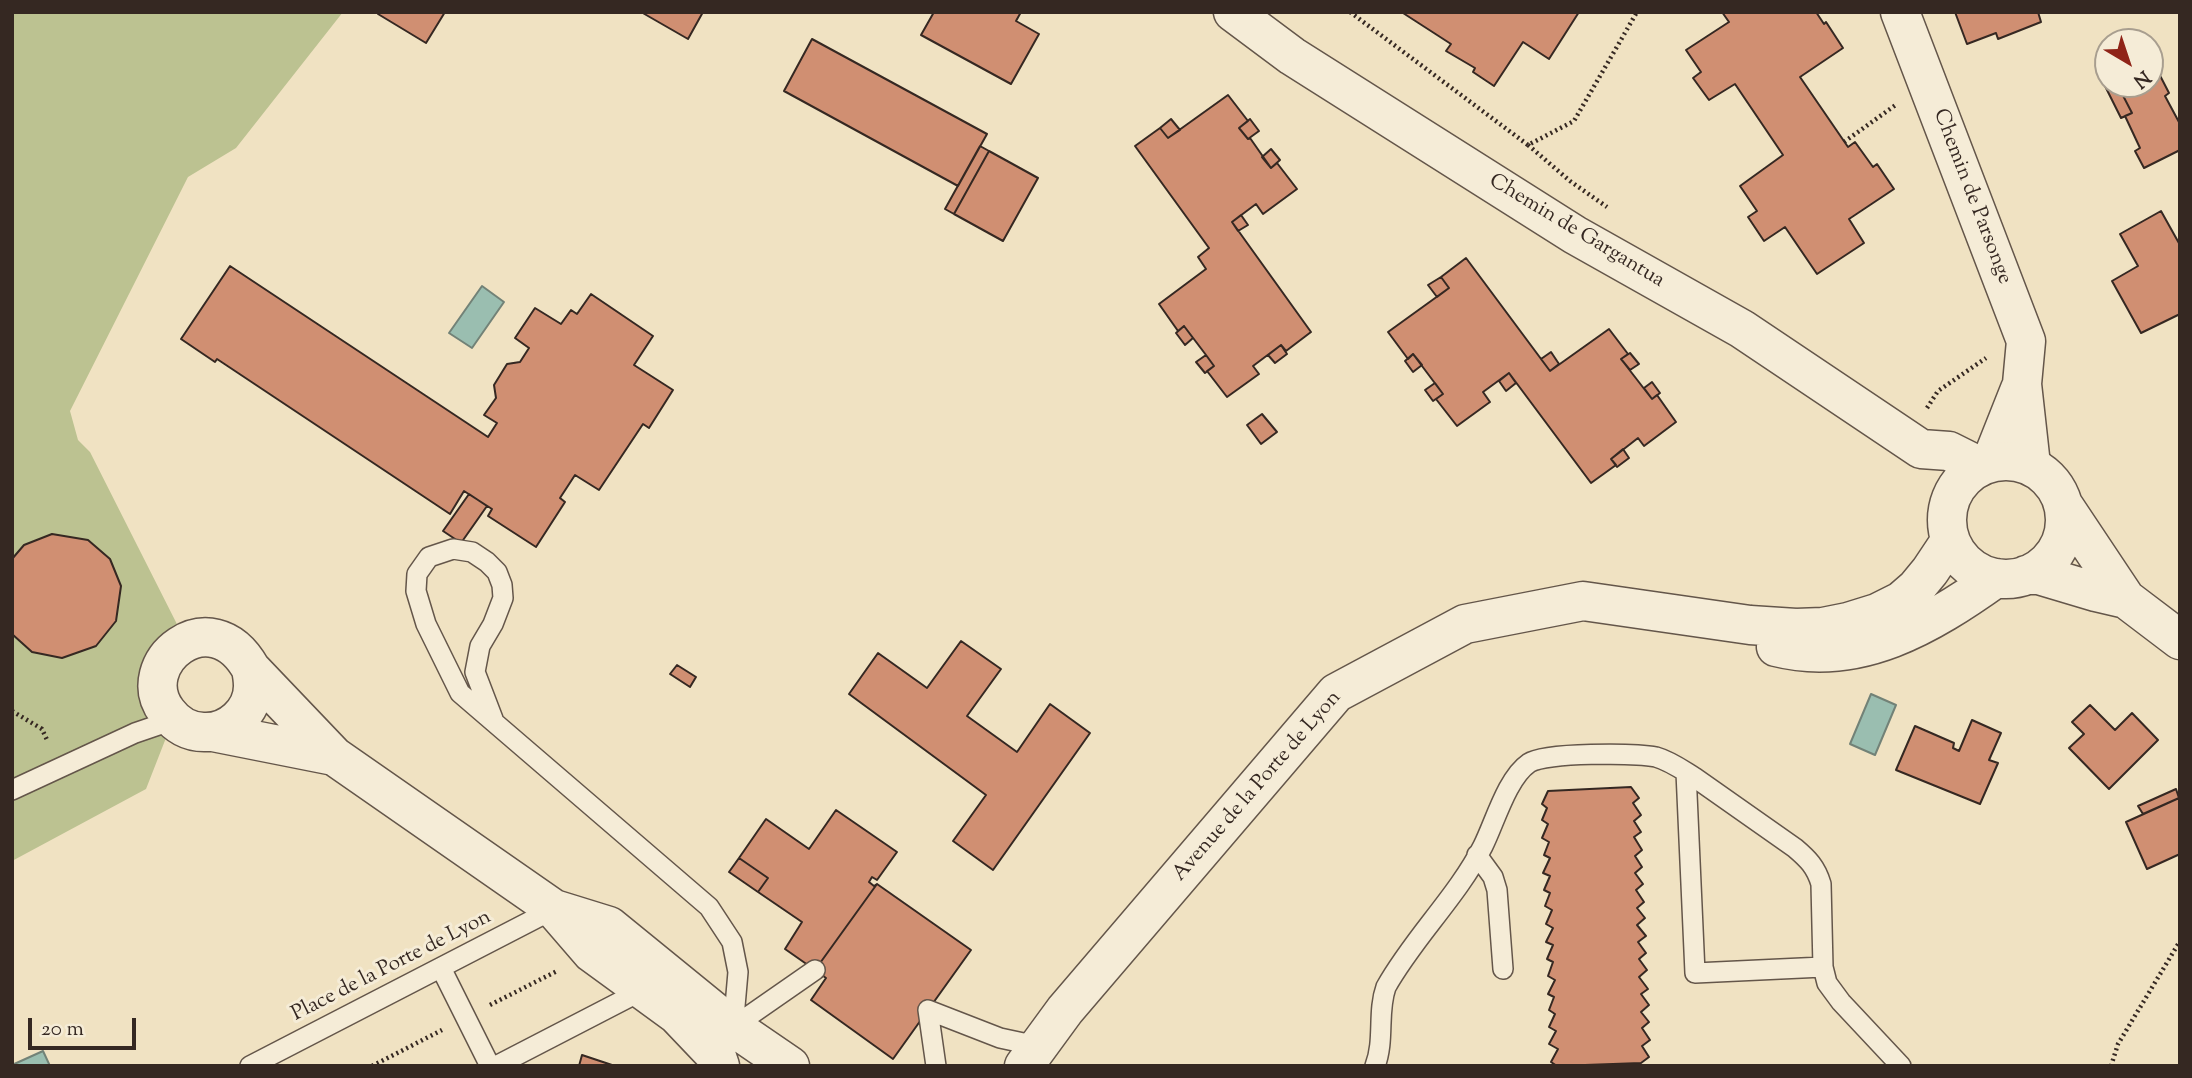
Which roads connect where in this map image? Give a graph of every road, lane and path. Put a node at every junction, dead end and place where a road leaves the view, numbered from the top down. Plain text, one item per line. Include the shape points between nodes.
1 (1233, 12) edge
2 (1350, 12) edge
3 (1637, 12) edge
4 (1900, 12) edge
5 (1898, 104) dead end
6 (1844, 142) dead end
7 (1990, 355) dead end
8 (2022, 384) junction
9 (1921, 433) junction
10 (1985, 464) junction
11 (2031, 465) junction
12 (2064, 506) junction
13 (1948, 526) junction
14 (2011, 577) junction
15 (2126, 599) junction
16 (1699, 617) junction
17 (2180, 640) edge
18 (251, 669) junction
19 (12, 711) edge
20 (493, 719) junction
21 (173, 720) junction
22 (213, 732) junction
23 (334, 756) junction
24 (62, 767) junction
25 (1686, 772) junction
26 (12, 790) edge
27 (1477, 855) junction
28 (554, 909) junction
29 (2180, 941) edge
30 (1824, 967) junction
31 (441, 968) junction
32 (1503, 968) dead end
33 (815, 970) dead end
34 (643, 990) junction
35 (723, 1050) edge
36 (1018, 1058) edge
37 (250, 1066) edge
38 (491, 1066) edge
39 (496, 1066) edge
40 (790, 1066) edge
41 (936, 1066) edge
42 (1375, 1066) edge
43 (1901, 1066) edge
44 (2111, 1066) edge

1 - 9 street, Chemin de Gargantua via 1292,56 1574,235
2 - 3 path via 1528,145 1574,121
4 - 8 street, Chemin de Parsonge via 2026,341
5 - 6 path
7 - 9 path via 1938,391
8 - 10 street, Chemin de Parsonge
8 - 11 street, Chemin de Parsonge
9 - 10 street, Chemin de Gargantua via 1949,451
9 - 13 street
10 - 11 street via 2011,460
10 - 13 street via 1964,477 1952,493
11 - 12 street via 2046,475
12 - 14 street via 2066,523 2053,555 2041,567
12 - 15 street
13 - 14 street via 1957,555 1968,566 1981,574
13 - 16 street, Avenue de la Porte de Lyon via 1916,588 1877,614 1823,627 1796,628
14 - 15 street via 2039,575
14 - 16 street, Avenue de la Porte de Lyon via 1929,620 1861,649 1832,654 1793,652 1762,644
15 - 17 street
16 - 36 street, Avenue de la Porte de Lyon via 1583,601 1465,624 1336,693 1065,1010
18 - 21 street via 243,655 217,638 201,637 173,650 158,677 163,708
18 - 22 street via 250,702 242,716
18 - 23 street
19 - 24 path via 42,729
20 - 20 lane via 475,672 480,646 503,598 502,585 488,562 453,549 429,557 417,574 416,591 426,624 460,693
20 - 35 lane via 709,907 732,942 738,972
21 - 22 street via 185,728
21 - 24 lane
22 - 23 street
23 - 28 street
24 - 26 lane
25 - 27 lane via 1666,760 1638,755 1538,759 1514,779
25 - 30 lane via 1810,861 1821,884
25 - 30 lane via 1695,973
27 - 32 lane via 1488,867 1497,890
27 - 42 lane via 1386,986 1381,1049
28 - 31 lane, Place de la Porte de Lyon
28 - 34 street via 592,953
28 - 35 street via 609,926
29 - 44 path via 2118,1044
30 - 43 lane via 1827,982 1840,1002
31 - 37 lane, Place de la Porte de Lyon
31 - 38 lane
33 - 35 lane
34 - 35 street
34 - 39 lane
35 - 40 street
36 - 41 lane via 1000,1038 928,1010

